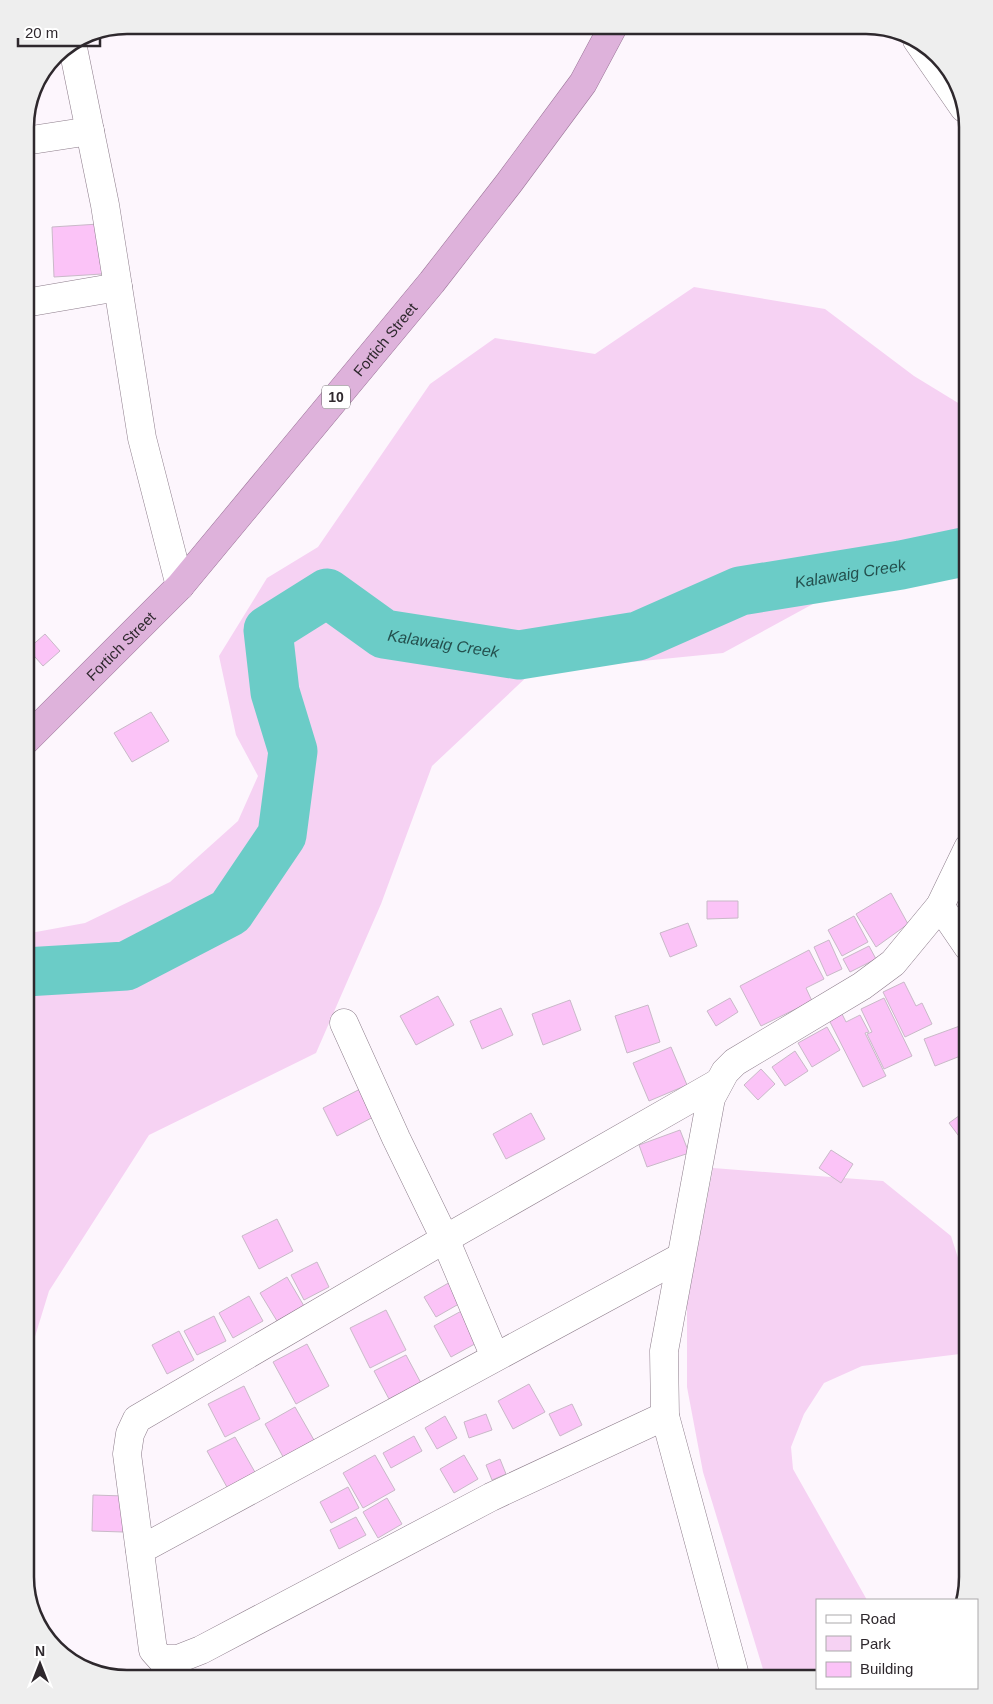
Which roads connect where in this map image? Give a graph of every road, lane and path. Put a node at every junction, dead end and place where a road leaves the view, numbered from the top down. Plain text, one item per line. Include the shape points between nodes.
1 (609, 34) edge
2 (73, 50) edge
3 (930, 59) edge
4 (952, 90) edge
5 (90, 131) junction
6 (34, 140) edge
7 (118, 286) junction
8 (34, 301) edge
9 (180, 586) junction
10 (34, 733) edge
11 (959, 867) edge
12 (940, 906) junction
13 (959, 934) edge
14 (344, 1023) dead end
15 (718, 1083) junction
16 (446, 1239) junction
17 (681, 1257) junction
18 (495, 1357) junction
19 (665, 1416) junction
20 (140, 1550) junction
21 (734, 1670) edge

1 - 9 highway, Fortich Street / 10 via 583,82 503,191 432,282
2 - 5 street
3 - 4 street
5 - 6 street
5 - 7 street
7 - 8 street
7 - 9 street via 142,438
9 - 10 highway, Fortich Street / 10
11 - 12 street
12 - 13 street
12 - 15 street via 893,963 862,986 749,1052 725,1072
14 - 16 street
15 - 16 street
15 - 17 street via 708,1113
16 - 18 street
16 - 20 street via 137,1419 130,1434 127,1454
17 - 18 street
17 - 19 street via 664,1350
18 - 20 street
19 - 20 street via 491,1497 201,1650 178,1659 161,1659 153,1650
19 - 21 street

